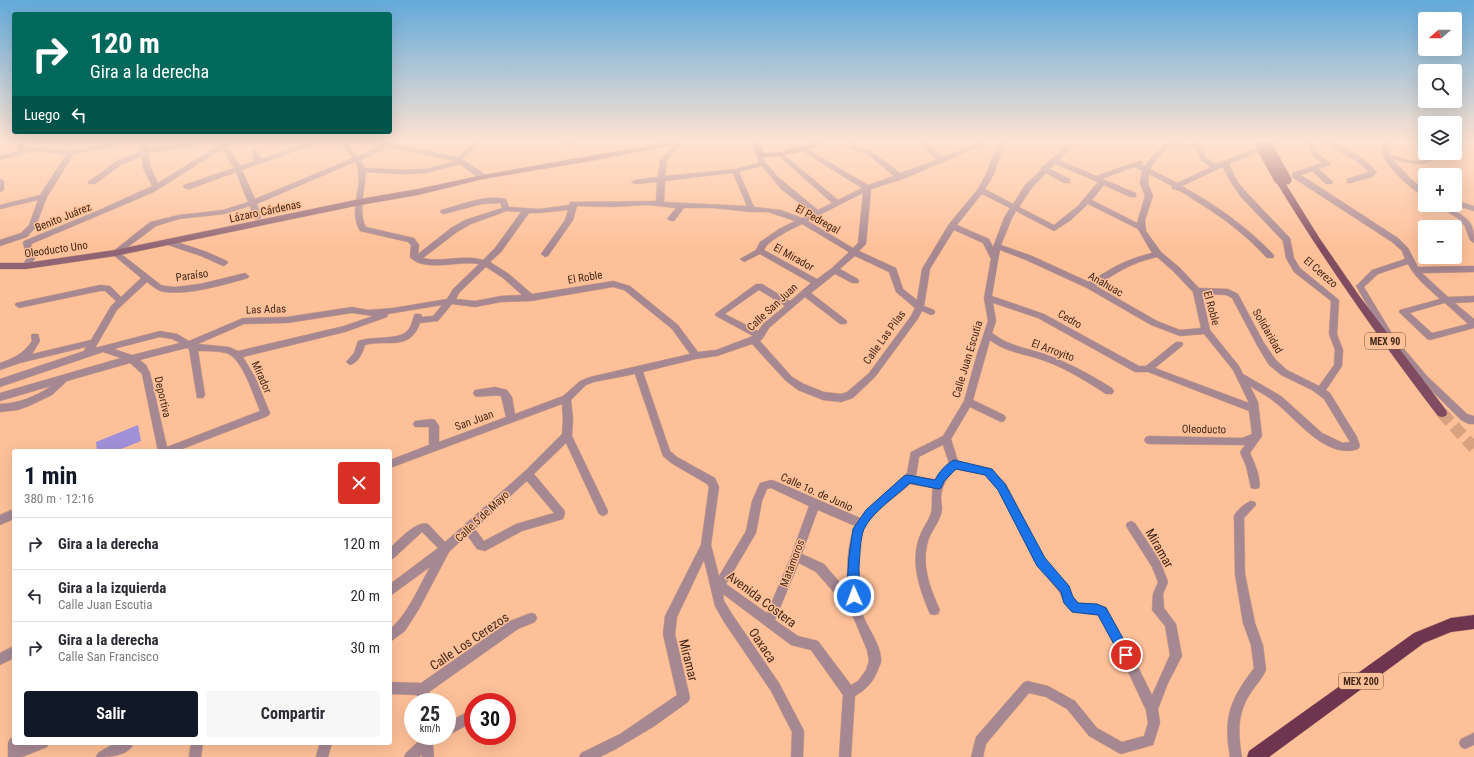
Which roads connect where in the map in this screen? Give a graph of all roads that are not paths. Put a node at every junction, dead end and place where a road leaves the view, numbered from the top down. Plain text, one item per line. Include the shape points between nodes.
1 (55, 177) edge
2 (99, 177) edge
3 (152, 177) edge
4 (170, 177) edge
5 (214, 177) edge
6 (242, 177) edge
7 (315, 177) edge
8 (362, 177) edge
9 (482, 177) edge
10 (662, 177) edge
11 (688, 177) edge
12 (738, 177) edge
13 (775, 177) edge
14 (807, 177) edge
15 (850, 177) edge
16 (899, 177) edge
17 (988, 177) edge
18 (1037, 177) edge
19 (1060, 177) edge
20 (1093, 177) edge
21 (1105, 177) edge
22 (1145, 177) edge
23 (1159, 177) edge
24 (1195, 177) edge
25 (1232, 177) edge
26 (1281, 177) edge
27 (1298, 177) edge
28 (1324, 177) edge
29 (1362, 177) edge
30 (1405, 177) edge
31 (1099, 180) junction
32 (1283, 180) joint
33 (661, 181) junction
34 (1067, 181) dead end
35 (1350, 181) dead end
36 (92, 182) dead end
37 (635, 182) dead end
38 (1329, 182) dead end
39 (156, 186) junction
40 (187, 187) dead end
41 (1176, 187) junction
42 (1414, 187) junction
43 (868, 188) junction
44 (1418, 188) edge
45 (981, 190) junction
46 (1418, 190) edge
47 (1133, 195) dead end
48 (43, 197) junction
49 (1088, 201) junction
50 (360, 202) junction
51 (837, 203) junction
52 (253, 204) junction
53 (660, 204) junction
54 (1462, 205) edge
55 (682, 206) junction
56 (0, 207) edge
57 (573, 207) junction
58 (1015, 208) junction
59 (506, 209) junction
60 (1474, 209) edge
61 (752, 210) junction
62 (526, 211) junction
63 (444, 212) dead end
64 (1452, 212) edge
65 (817, 213) junction
66 (257, 217) dead end
67 (671, 219) dead end
68 (803, 220) junction
69 (1466, 221) junction
70 (1462, 222) edge
71 (952, 226) junction
72 (1142, 228) junction
73 (25, 239) junction
74 (1474, 240) edge
75 (168, 242) junction
76 (0, 243) edge
77 (997, 246) junction
78 (760, 251) junction
79 (853, 251) junction
80 (115, 253) junction
81 (545, 254) dead end
82 (1158, 254) junction
83 (1270, 256) dead end
84 (994, 258) junction
85 (744, 259) dead end
86 (417, 260) junction
87 (1410, 260) junction
88 (224, 263) dead end
89 (485, 263) junction
90 (0, 266) edge
91 (26, 266) junction
92 (1474, 269) edge
93 (835, 270) junction
94 (1415, 270) junction
95 (245, 276) dead end
96 (146, 277) junction
97 (855, 281) dead end
98 (817, 283) junction
99 (1090, 286) junction
100 (1197, 291) junction
101 (805, 294) junction
102 (531, 298) junction
103 (988, 298) junction
104 (1474, 299) edge
105 (1447, 300) junction
106 (450, 301) junction
107 (121, 302) junction
108 (19, 305) dead end
109 (790, 305) junction
110 (920, 307) junction
111 (421, 309) junction
112 (443, 310) junction
113 (392, 311) junction
114 (931, 312) dead end
115 (417, 320) junction
116 (843, 322) dead end
117 (1474, 324) edge
118 (1206, 331) junction
119 (988, 334) junction
120 (35, 336) dead end
121 (757, 338) junction
122 (94, 342) junction
123 (1179, 344) dead end
124 (192, 346) junction
125 (103, 349) junction
126 (87, 353) junction
127 (121, 355) junction
128 (237, 355) junction
129 (696, 356) junction
130 (131, 359) junction
131 (19, 360) junction
132 (350, 362) dead end
133 (114, 365) junction
134 (0, 367) edge
135 (1148, 369) junction
136 (638, 370) junction
137 (1240, 376) junction
138 (66, 379) junction
139 (1, 383) edge
140 (1321, 390) junction
141 (1109, 391) dead end
142 (478, 393) dead end
143 (200, 395) dead end
144 (0, 397) edge
145 (566, 399) junction
146 (968, 402) junction
147 (0, 408) edge
148 (1254, 410) junction
149 (1442, 413) tunnel mouth
150 (1001, 418) dead end
151 (512, 419) junction
152 (1474, 420) edge
153 (418, 424) dead end
154 (567, 436) junction
155 (1257, 436) junction
156 (946, 439) junction
157 (1149, 440) dead end
158 (434, 447) junction
159 (164, 449) edge
160 (169, 449) edge
161 (392, 463) edge
162 (954, 464) junction
163 (528, 474) junction
164 (908, 479) junction
165 (938, 485) junction
166 (1255, 485) dead end
167 (815, 504) junction
168 (1251, 505) dead end
169 (603, 512) dead end
170 (12, 515) edge
171 (0, 520) edge
172 (861, 524) junction
173 (1131, 526) dead end
174 (469, 529) junction
175 (706, 545) junction
176 (445, 549) junction
177 (392, 553) edge
178 (796, 556) junction
179 (717, 583) junction
180 (392, 589) edge
181 (855, 608) junction
182 (934, 610) dead end
183 (531, 618) dead end
184 (769, 621) junction
185 (1474, 622) edge
186 (392, 634) edge
187 (12, 653) edge
188 (0, 659) edge
189 (392, 688) edge
190 (423, 689) junction
191 (423, 693) edge
192 (849, 693) junction
193 (1152, 709) junction
194 (36, 745) edge
195 (124, 745) edge
196 (197, 745) edge
197 (325, 745) edge
198 (423, 745) edge
199 (429, 745) edge
200 (14, 751) edge
201 (102, 757) edge
202 (195, 757) edge
203 (322, 757) edge
204 (410, 757) edge
205 (428, 757) edge
206 (584, 757) edge
207 (797, 757) edge
208 (845, 757) edge
209 (977, 757) edge
210 (1236, 757) edge
211 (1255, 757) edge

1 - 48 street
2 - 36 street
3 - 39 street
4 - 39 street, Benito Juárez
5 - 40 street
6 - 52 street
7 - 52 street
8 - 50 street
9 - 50 street, Lázaro Cárdenas
10 - 33 street
11 - 33 street
12 - 61 street
13 - 65 street via 787,191
14 - 51 street
15 - 43 street
16 - 43 street
17 - 45 street, Calle Las Pilas
18 - 58 street, Calle Juan Escutia
19 - 34 street
20 - 31 street
21 - 31 street
22 - 72 street via 1144,183 1149,196 1141,220
23 - 41 street
24 - 41 street
25 - 140 street, El Cerezo via 1244,195 1287,240 1290,258 1297,270 1335,300 1333,334 1339,350 1338,366
26 - 32 main road, MEX 90, bridge
27 - 87 street via 1395,240
28 - 38 street
29 - 35 street
30 - 42 street
31 - 47 street
31 - 49 street
32 - 149 main road, MEX 90 via 1305,224 1389,345
33 - 37 street
33 - 53 street
39 - 73 street, Benito Juárez via 100,213
41 - 83 street via 1229,218
42 - 44 street
42 - 46 street
43 - 51 street
43 - 79 street, Calle San Juan via 862,244
45 - 58 street
45 - 71 street, Calle Las Pilas
48 - 56 street
48 - 73 street
49 - 58 street via 1073,216 1054,228
49 - 72 street
50 - 75 street, Lázaro Cárdenas
50 - 86 street via 358,214 363,229 411,240 415,245 414,257
51 - 65 street
52 - 66 street
52 - 80 street via 224,212 167,219 153,224
53 - 55 street, El Pedregal
53 - 57 street, El Pedregal via 573,204
54 - 60 street
55 - 61 street, El Pedregal
55 - 67 street
57 - 62 street, El Pedregal
57 - 81 street via 569,220
58 - 77 street, Calle Juan Escutia via 1008,218
59 - 62 street, El Pedregal
59 - 63 street via 502,201 497,200
59 - 86 street via 461,225
61 - 68 street, El Pedregal via 784,213
62 - 89 street via 502,245
64 - 69 street
65 - 68 street
68 - 78 street via 763,244
68 - 79 street, El Pedregal
69 - 70 street
69 - 74 street
71 - 84 street via 986,241
71 - 110 street, Calle Las Pilas via 926,269
72 - 82 street, El Roble
73 - 76 street
73 - 91 street, Benito Juárez via 31,258
75 - 80 street, Lázaro Cárdenas
75 - 88 street
77 - 84 street, Calle Juan Escutia
77 - 99 street, Anahuac
78 - 85 street
78 - 98 street, El Mirador
79 - 93 street, Calle San Juan
79 - 110 street, El Pedregal via 893,270 899,290
80 - 91 street, Oleoducto Uno
80 - 96 street, Paraíso
82 - 99 street via 1134,260
82 - 100 street, El Roble
84 - 103 street, Calle Juan Escutia
86 - 89 street via 473,260
87 - 94 street
87 - 152 street via 1375,272 1360,286 1391,339 1424,378 1464,417
89 - 102 street via 514,282
89 - 106 street via 456,291
90 - 91 street, Oleoducto Uno
92 - 94 street
93 - 97 street
93 - 98 street, Calle San Juan
94 - 105 street
95 - 96 street, Paraíso via 177,289 157,287
96 - 107 street
98 - 101 street, Calle San Juan
99 - 118 street, Anahuac via 1154,323 1180,333
100 - 118 street, El Roble
100 - 140 street, Solidaridad via 1228,292 1235,296 1278,369
101 - 109 street, Calle San Juan
101 - 116 street
102 - 106 street, El Roble via 501,299 475,304
102 - 129 street, El Roble via 613,284 627,288 675,327
103 - 119 street, Calle Juan Escutia via 992,321
103 - 135 street, Cedro via 1041,316 1138,370
104 - 105 street
105 - 117 street
105 - 117 street via 1403,312 1430,336
106 - 111 street, Las Adas
106 - 112 street
107 - 108 street via 107,288 100,288
107 - 122 street via 114,308
109 - 121 street, Calle San Juan via 766,326
109 - 121 street via 758,286 719,314
110 - 114 street, El Pedregal
110 - 121 street, Calle Las Pilas via 872,375 850,395 841,398 823,396 789,379
111 - 112 street
111 - 113 street, Las Adas
111 - 115 street
112 - 115 street via 432,320
113 - 124 street, Las Adas via 368,313 352,310 287,320 243,321
113 - 128 street via 345,329
115 - 132 street via 412,332 403,338 362,343 358,354
118 - 137 street, El Roble
119 - 141 street, El Arroyito via 998,343 1044,357 1077,372
119 - 146 street, Calle Juan Escutia
120 - 131 street via 36,341 31,349
121 - 129 street, Calle San Juan via 717,353
122 - 126 street
122 - 131 street
123 - 135 street
124 - 125 street, Mirador via 174,336 160,334
124 - 128 street, Mirador via 229,350
124 - 130 street, Las Adas
124 - 143 street
125 - 126 street, Mirador
125 - 127 street, Deportiva
126 - 139 street, Mirador
127 - 130 street, Deportiva
127 - 133 street
128 - 160 street, Mirador via 251,377 264,413
129 - 136 street, Calle San Juan
130 - 133 street, Las Adas
130 - 159 street, Deportiva via 142,366 146,373
131 - 134 street
133 - 138 street, Las Adas
135 - 148 street
136 - 145 street, Calle San Juan via 583,383
136 - 175 street via 666,453 712,481 714,487
137 - 140 street via 1278,398 1319,436 1342,447 1355,446 1339,415
137 - 148 street, El Roble via 1253,402
138 - 144 street, Las Adas
138 - 147 street, Las Adas via 37,400 21,406
142 - 151 street via 504,393
145 - 151 street, San Juan
145 - 154 street
146 - 150 street
146 - 156 street, Calle Juan Escutia
148 - 155 street, El Roble
151 - 158 street, San Juan
153 - 158 street via 432,423
154 - 163 street, Calle 5 de Mayo
154 - 169 street
155 - 157 street, Oleoducto via 1242,442
155 - 166 street via 1245,452
156 - 162 street
156 - 164 street via 914,455 912,475
158 - 161 street, San Juan
162 - 165 street via 940,478
162 - 193 street via 988,472 1002,487 1041,562 1065,590 1068,599 1076,608 1102,611
163 - 174 street, Calle 5 de Mayo
163 - 174 street via 560,513 559,516 520,527 484,546 481,546
164 - 165 street
164 - 172 street via 869,513
165 - 182 street via 936,514 921,545 921,571 925,592
167 - 172 street, Calle 1o. de Junio
167 - 178 street, Matamoros
167 - 179 street, Calle 1o. de Junio via 771,484 764,486 757,501 751,533
168 - 210 street via 1239,516 1240,574 1249,623 1257,645 1260,670 1236,706 1231,736
170 - 171 street
172 - 181 street via 854,557
173 - 193 street, Miramar via 1156,564 1163,582 1158,594 1158,610 1170,624 1176,656
174 - 176 street, Calle 5 de Mayo
175 - 179 street, Oaxaca
175 - 206 street, Miramar via 671,616 669,634 684,698 620,740
176 - 177 street via 424,527
176 - 180 street
176 - 186 street, Calle 5 de Mayo via 415,605 401,627
178 - 181 street via 820,568
178 - 184 street, Matamoros
179 - 184 street, Avenida Costera
179 - 207 street, Oaxaca via 719,602 774,687 798,731
181 - 192 street via 873,650 875,661 862,685
183 - 190 street, Calle Los Cerezos via 514,625
184 - 192 street, Avenida Costera via 795,641 814,645
185 - 211 highway, MEX 200 via 1450,624 1419,638
187 - 188 street
189 - 190 street
190 - 191 street
192 - 208 street
193 - 209 street, Miramar via 1154,723 1148,741 1121,748 1093,732 1071,705 1048,692 1027,687 980,741
194 - 200 street
195 - 201 street
196 - 202 street
197 - 203 street
198 - 204 street
199 - 205 street

